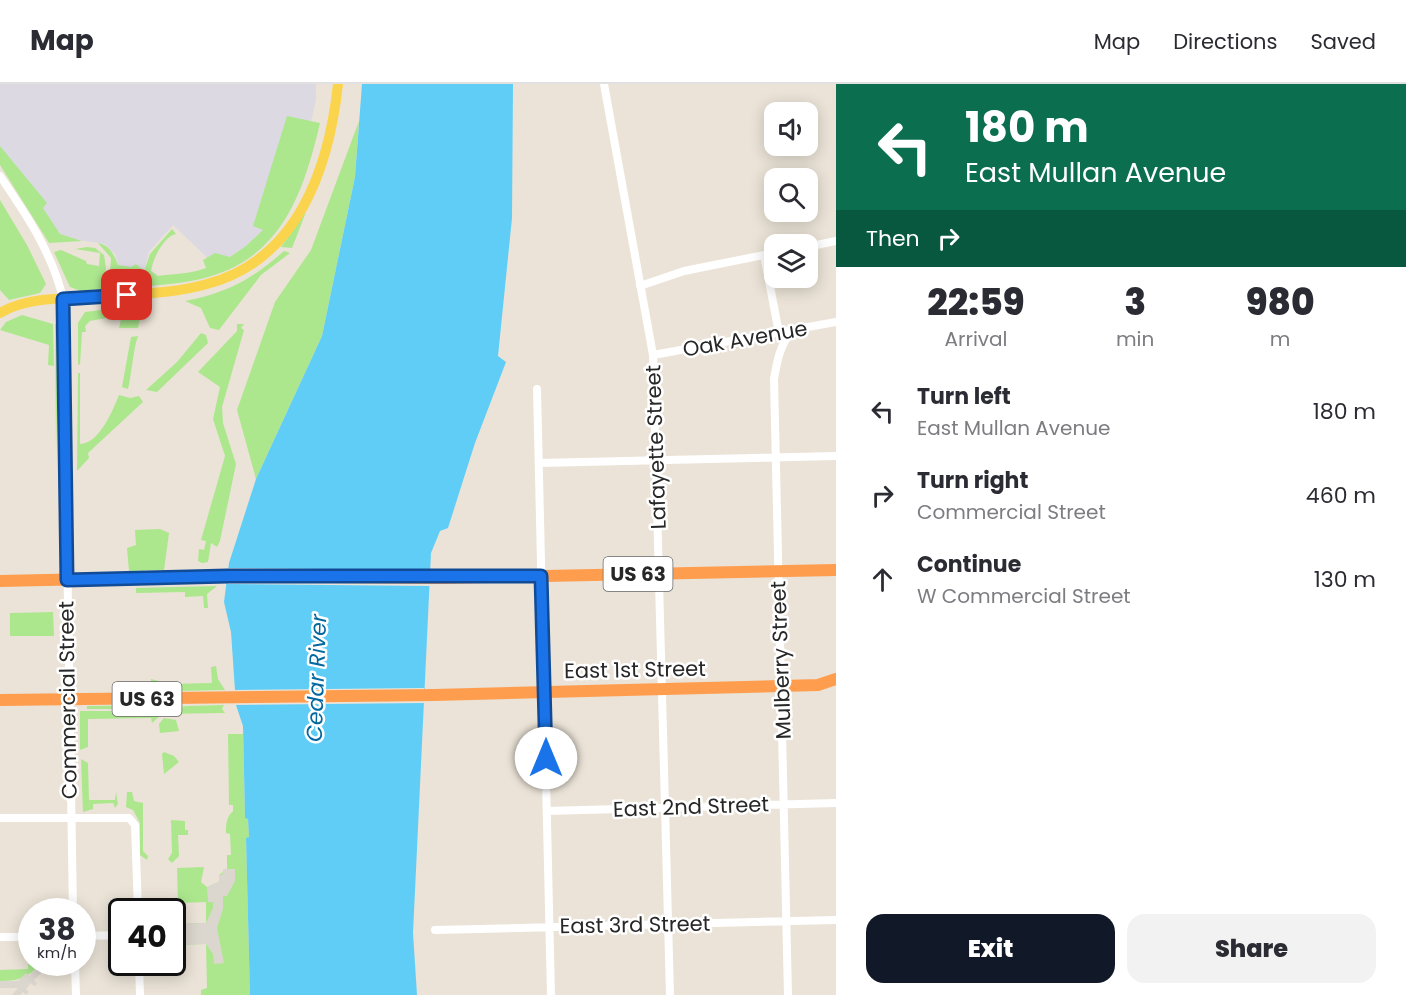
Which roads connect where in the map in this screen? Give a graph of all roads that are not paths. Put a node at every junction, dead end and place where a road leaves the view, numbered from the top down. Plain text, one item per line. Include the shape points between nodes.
1 (338, 84) edge
2 (604, 84) edge
3 (0, 176) edge
4 (836, 241) edge
5 (818, 245) edge
6 (764, 255) edge
7 (640, 286) junction
8 (770, 288) edge
9 (63, 299) junction
10 (0, 313) edge
11 (836, 322) edge
12 (793, 330) junction
13 (779, 333) junction
14 (654, 355) junction
15 (537, 389) dead end
16 (836, 456) edge
17 (776, 458) junction
18 (657, 461) junction
19 (539, 463) junction
20 (836, 570) edge
21 (779, 571) junction
22 (660, 573) junction
23 (541, 576) junction
24 (67, 580) junction
25 (0, 581) edge
26 (836, 679) edge
27 (818, 685) junction
28 (836, 685) edge
29 (783, 686) junction
30 (663, 689) junction
31 (546, 692) junction
32 (69, 699) junction
33 (0, 700) edge
34 (836, 803) edge
35 (784, 804) junction
36 (665, 807) junction
37 (547, 810) junction
38 (0, 818) edge
39 (70, 818) junction
40 (73, 898) edge
41 (138, 898) edge
42 (836, 920) edge
43 (787, 921) junction
44 (668, 924) junction
45 (549, 927) junction
46 (435, 930) dead end
47 (0, 937) edge
48 (18, 937) edge
49 (75, 976) edge
50 (139, 976) edge
51 (76, 995) edge
52 (140, 995) edge
53 (551, 995) edge
54 (670, 995) edge
55 (788, 995) edge

1 - 9 main road via 321,169 289,231 265,255 240,272 208,284 172,291
2 - 7 street, Lafayette Street
3 - 9 street via 36,233 60,283
4 - 5 street
6 - 7 street via 684,270
7 - 14 street, Lafayette Street
8 - 13 street
9 - 10 main road via 17,304
9 - 24 street, Commercial Street
11 - 12 street, Oak Avenue
12 - 13 street, Oak Avenue
12 - 17 street, Mulberry Street via 785,338 774,379
13 - 14 street, Oak Avenue
14 - 18 street, Lafayette Street
15 - 19 street
16 - 17 street
17 - 18 street
17 - 21 street, Mulberry Street
18 - 19 street
18 - 22 street, Lafayette Street
19 - 23 street
20 - 21 highway, US 63
21 - 22 highway, US 63
21 - 29 street, Mulberry Street
22 - 23 highway, US 63
22 - 30 street, Lafayette Street
23 - 24 highway, US 63
23 - 31 street
24 - 25 highway, US 63
24 - 32 street, Commercial Street
26 - 27 highway, East 1st Street / US 63
27 - 28 highway
27 - 29 highway, East 1st Street / US 63
29 - 30 highway, East 1st Street / US 63
29 - 35 street, Mulberry Street
30 - 31 highway, East 1st Street / US 63
30 - 36 street, Lafayette Street
31 - 32 highway, East 1st Street / US 63
31 - 37 street
32 - 33 highway, US 63
32 - 39 street, Commercial Street
34 - 35 street, East 2nd Street
35 - 36 street, East 2nd Street
35 - 43 street, Mulberry Street
36 - 37 street, East 2nd Street
36 - 44 street, Lafayette Street
37 - 45 street
38 - 39 street
39 - 40 street, Commercial Street
39 - 41 street via 124,816 133,821
42 - 43 street, East 3rd Street
43 - 44 street, East 3rd Street
43 - 55 street, Mulberry Street
44 - 45 street, East 3rd Street
44 - 54 street, Lafayette Street
45 - 46 street, East 3rd Street
45 - 53 street
47 - 48 street
49 - 51 street
50 - 52 street

